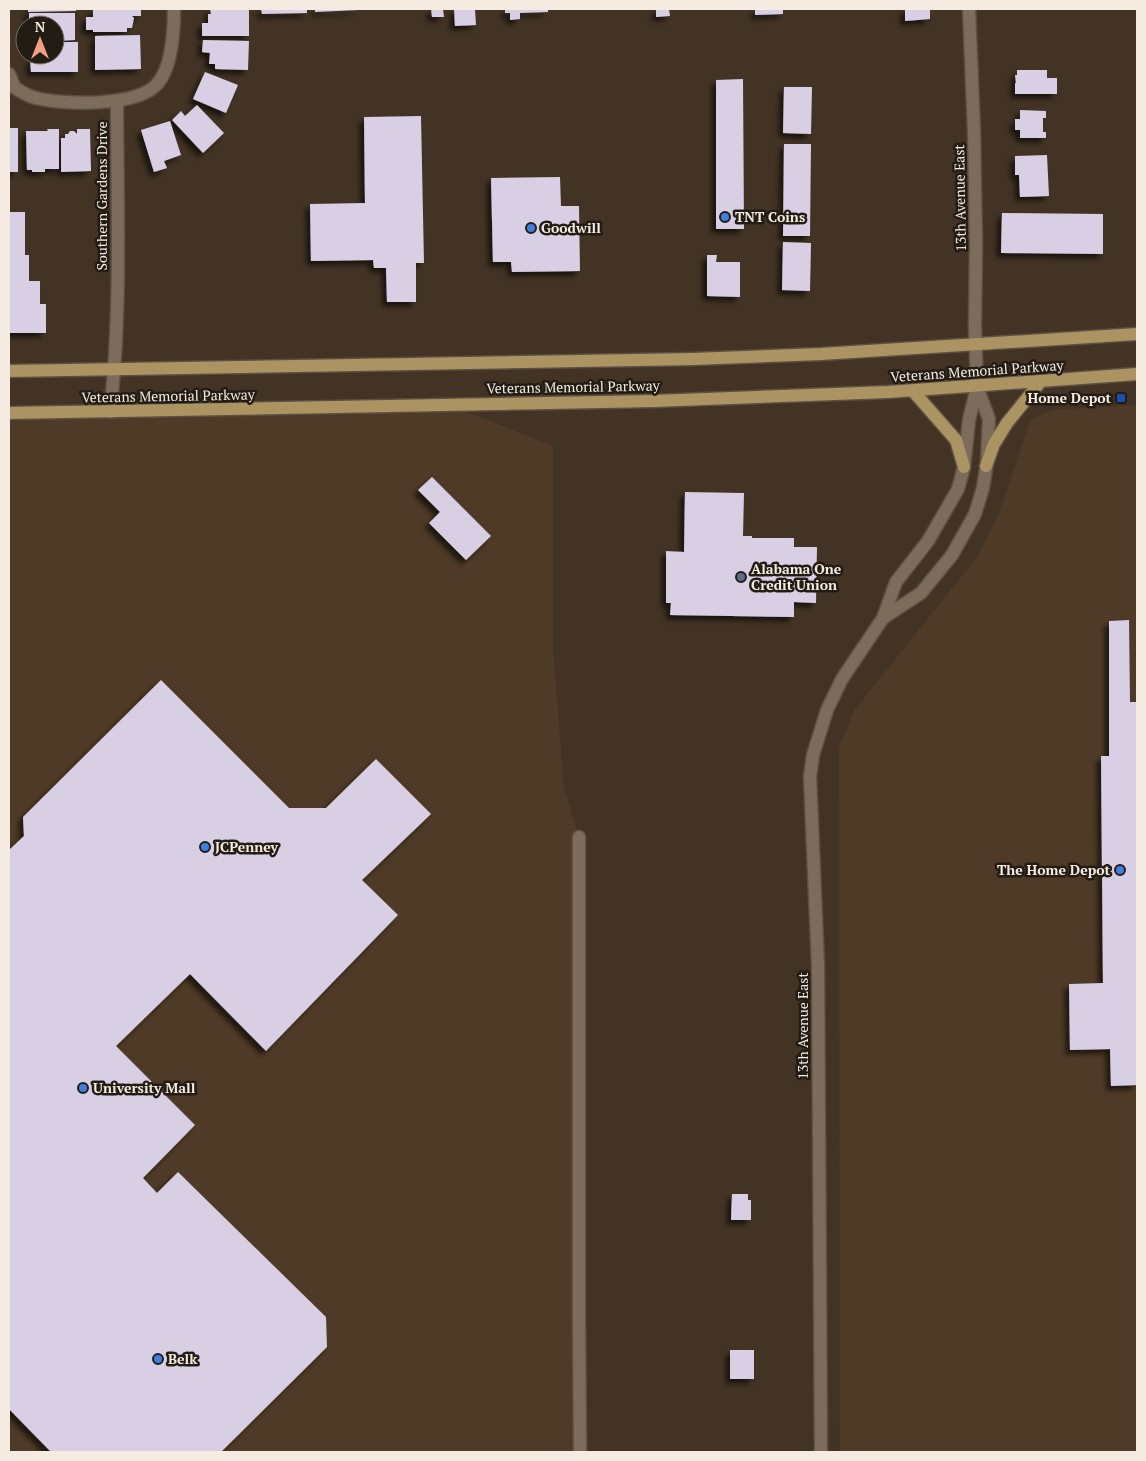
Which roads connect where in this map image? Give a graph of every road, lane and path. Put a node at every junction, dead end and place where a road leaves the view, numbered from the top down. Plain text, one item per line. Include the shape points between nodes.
1 (174, 9) edge
2 (969, 9) edge
3 (9, 74) edge
4 (117, 101) junction
5 (1137, 334) edge
6 (976, 345) junction
7 (115, 369) junction
8 (9, 371) edge
9 (1137, 374) edge
10 (1041, 381) junction
11 (977, 387) junction
12 (913, 390) junction
13 (110, 412) junction
14 (9, 414) edge
15 (986, 466) junction
16 (964, 467) junction
17 (883, 618) junction
18 (579, 837) dead end
19 (580, 1452) edge
20 (821, 1452) edge

1 - 4 street via 170,58 158,83 140,95
2 - 6 street, 13th Avenue East
3 - 4 street via 15,88 34,98 62,102
4 - 7 street, Southern Gardens Drive
5 - 6 main road, Veterans Memorial Parkway
6 - 7 main road, Veterans Memorial Parkway via 693,359
6 - 11 street, 13th Avenue East
7 - 8 main road, Veterans Memorial Parkway
7 - 13 street, Southern Gardens Drive
9 - 10 main road, Veterans Memorial Parkway
10 - 11 main road, Veterans Memorial Parkway
10 - 15 main road via 1007,423
11 - 12 main road, Veterans Memorial Parkway
11 - 15 street, 13th Avenue East via 989,419
11 - 16 street, 13th Avenue East via 969,420
12 - 13 main road, Veterans Memorial Parkway via 654,401
12 - 16 main road via 956,440
13 - 14 main road, Veterans Memorial Parkway
15 - 17 street, 13th Avenue East via 975,514 952,555 921,593
16 - 17 street, 13th Avenue East via 958,489 928,541 896,582
17 - 20 street, 13th Avenue East via 842,679 827,710 810,778 818,966
18 - 19 street

